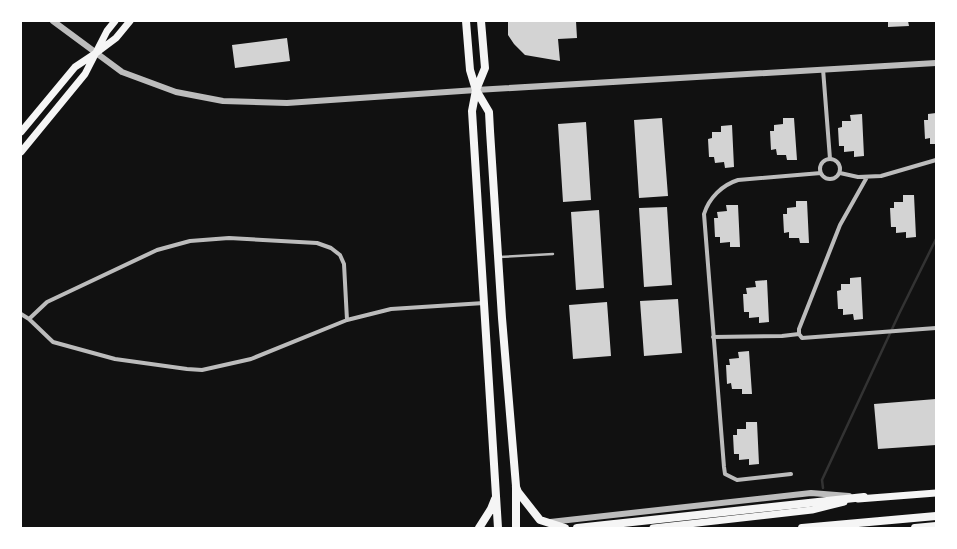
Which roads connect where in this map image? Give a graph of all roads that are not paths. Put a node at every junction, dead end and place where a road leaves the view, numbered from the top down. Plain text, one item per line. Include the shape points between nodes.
1 (53, 21) edge
2 (115, 21) edge
3 (130, 21) edge
4 (466, 21) edge
5 (481, 21) edge
6 (96, 53) junction
7 (936, 63) edge
8 (823, 69) junction
9 (476, 90) junction
10 (21, 132) edge
11 (21, 152) edge
12 (830, 159) junction
13 (936, 160) edge
14 (840, 173) junction
15 (822, 174) junction
16 (867, 177) junction
17 (553, 254) dead end
18 (498, 257) junction
19 (485, 303) junction
20 (21, 314) edge
21 (29, 319) junction
22 (347, 320) junction
23 (936, 328) edge
24 (799, 334) junction
25 (713, 337) junction
26 (791, 474) dead end
27 (516, 486) junction
28 (936, 493) edge
29 (496, 496) junction
30 (864, 497) junction
31 (936, 516) edge
32 (547, 522) junction
33 (936, 526) edge
34 (479, 528) edge
35 (498, 528) edge
36 (516, 528) edge
37 (565, 528) edge
38 (577, 528) edge
39 (653, 528) edge
40 (802, 528) edge
41 (915, 528) edge

1 - 6 street
2 - 6 main road
3 - 6 main road via 116,38
4 - 9 main road via 470,70
5 - 9 main road via 485,68
6 - 9 street via 122,72 176,92 224,101 287,104
6 - 10 main road via 75,67
6 - 11 main road via 84,74
7 - 8 street
8 - 9 street
8 - 12 street
9 - 18 main road via 489,112
9 - 19 main road via 472,111
12 - 14 street via 838,163
12 - 15 street via 822,164
13 - 16 street via 881,176
14 - 15 street via 832,179
14 - 16 street
15 - 25 street via 738,180 730,182 711,198 704,214
16 - 24 street via 840,226
17 - 18 lane
18 - 27 main road
19 - 22 street via 391,310
19 - 29 main road
20 - 21 street
21 - 22 street via 53,342 115,359 202,370 251,359
21 - 22 street via 47,302 157,250 190,241 229,238 317,243 331,248 340,255 344,264
23 - 24 street via 802,338
24 - 25 street
25 - 26 street via 725,474 736,480
27 - 32 main road via 540,520
27 - 36 main road
28 - 30 main road
29 - 34 main road
29 - 35 main road
30 - 32 street via 811,493
30 - 38 main road
30 - 39 main road via 812,510
31 - 40 main road
32 - 37 main road
33 - 41 main road

